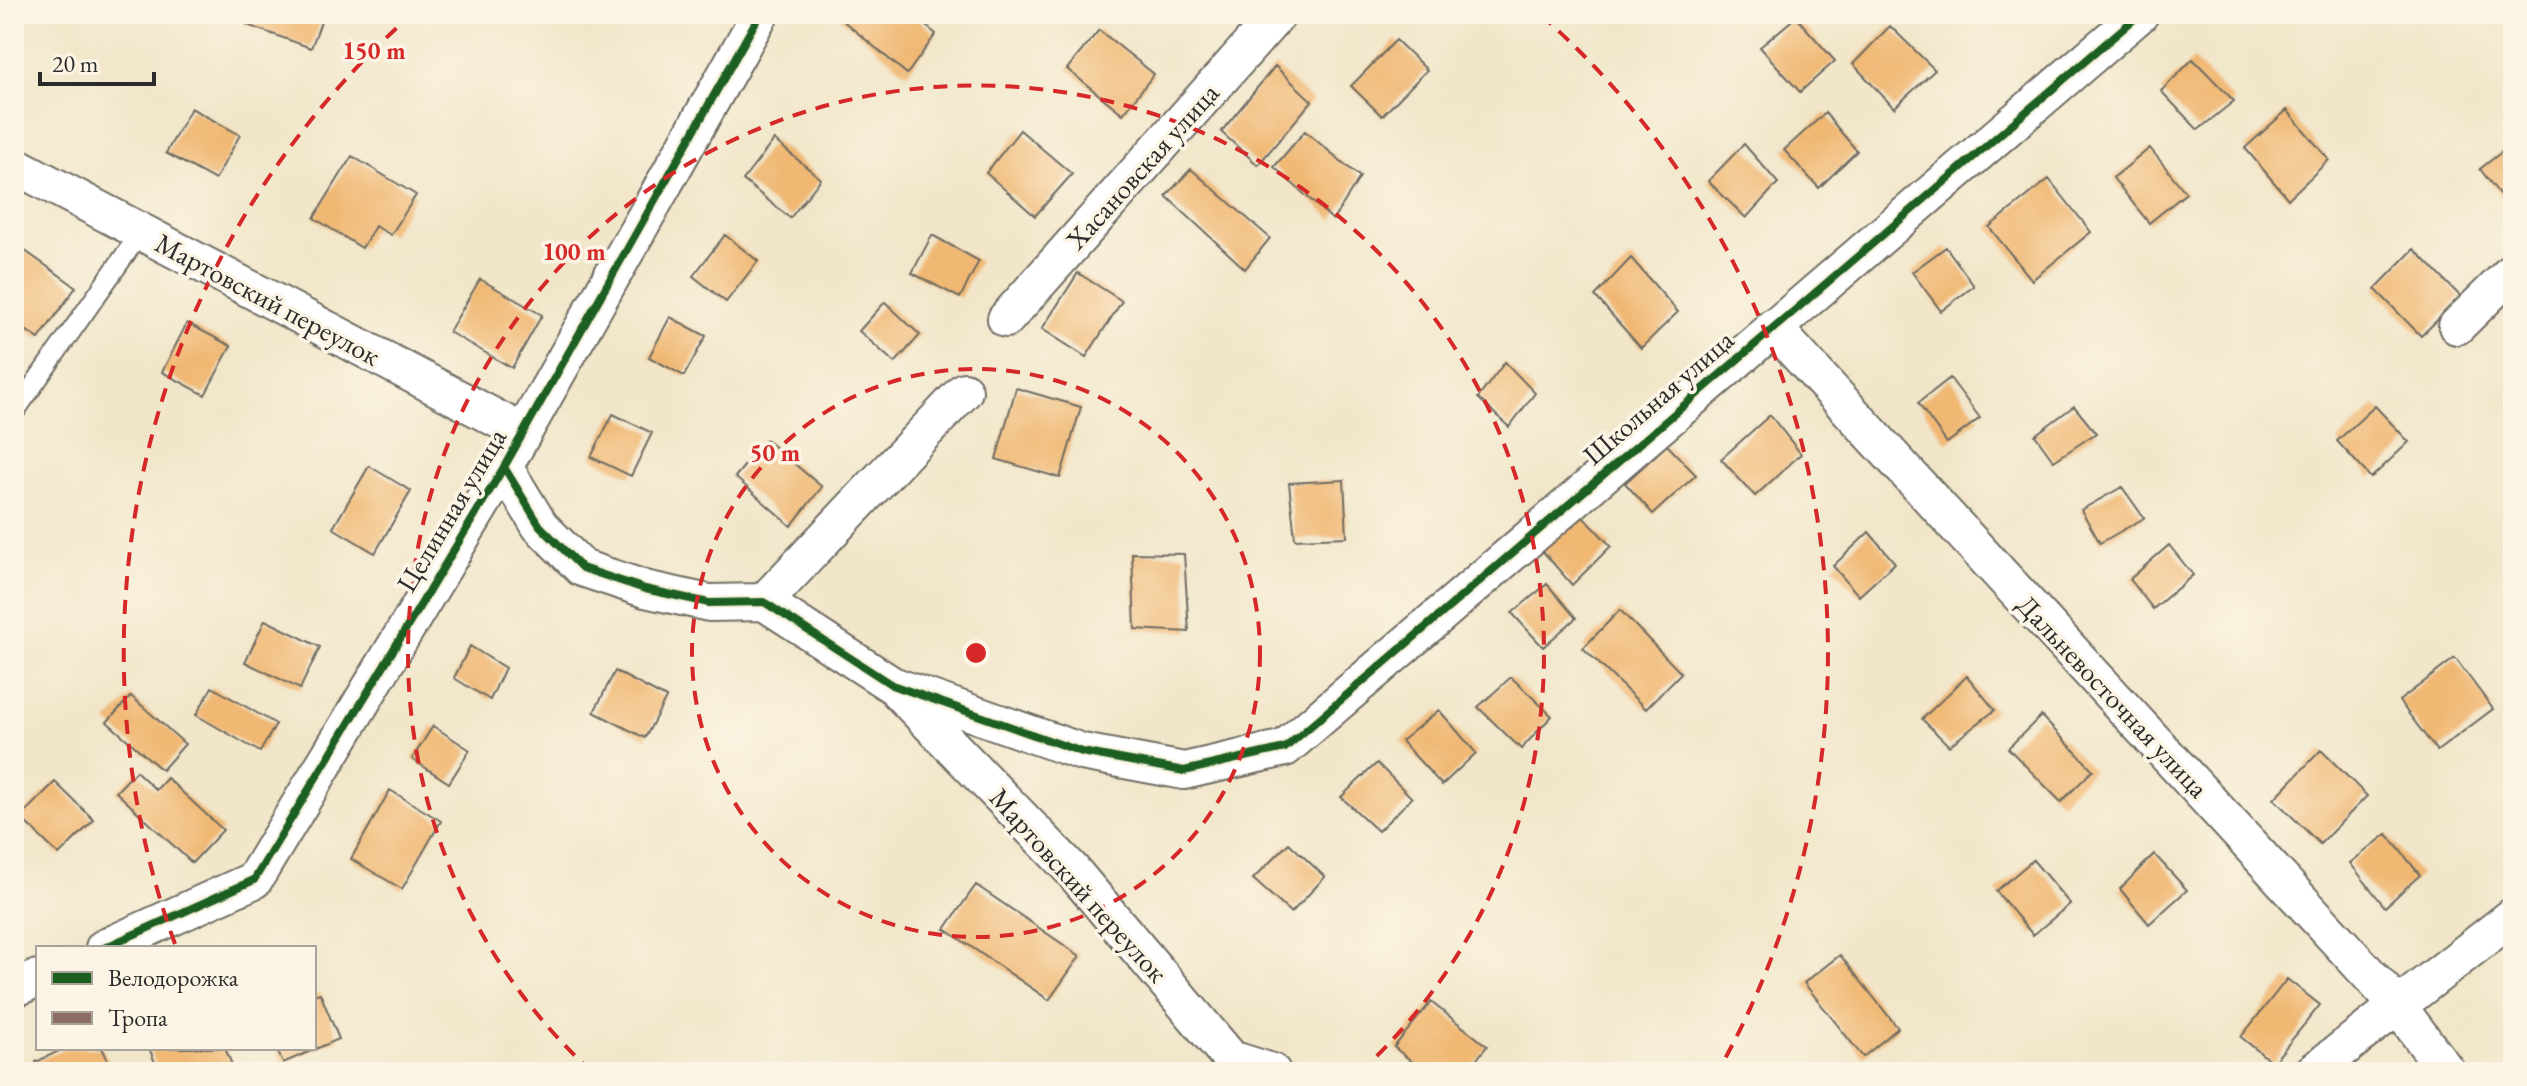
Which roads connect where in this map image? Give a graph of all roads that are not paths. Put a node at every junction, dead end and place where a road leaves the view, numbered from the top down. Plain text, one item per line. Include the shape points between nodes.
1 (760, 14) edge
2 (1278, 14) edge
3 (2140, 14) edge
4 (14, 165) edge
5 (141, 232) junction
6 (2513, 271) edge
7 (1006, 319) dead end
8 (2457, 326) dead end
9 (1773, 327) junction
10 (964, 391) dead end
11 (14, 413) edge
12 (522, 432) junction
13 (504, 467) junction
14 (764, 602) junction
15 (892, 685) junction
16 (1184, 771) joint
17 (2513, 916) edge
18 (108, 946) edge
19 (36, 979) edge
20 (14, 989) edge
21 (2398, 1006) junction
22 (1272, 1072) edge
23 (2313, 1072) edge
24 (2447, 1072) edge

1 - 12 street, Целинная улица
2 - 7 street, Хасановская улица
3 - 9 street, Школьная улица
4 - 5 street, Мартовский переулок
5 - 11 lane
5 - 12 street, Мартовский переулок
6 - 8 street
9 - 16 street, Школьная улица via 1285,748
9 - 21 street, Дальневосточная улица
10 - 14 street
12 - 13 street, Целинная улица
13 - 14 street via 540,526 582,568 709,603
13 - 18 street, Целинная улица via 254,880
14 - 15 street, Мартовский переулок
15 - 16 street, Мартовский переулок via 1082,752
15 - 22 street, Мартовский переулок via 1071,869 1231,1059
17 - 21 street
19 - 20 street
21 - 23 street
21 - 24 street, Дальневосточная улица

